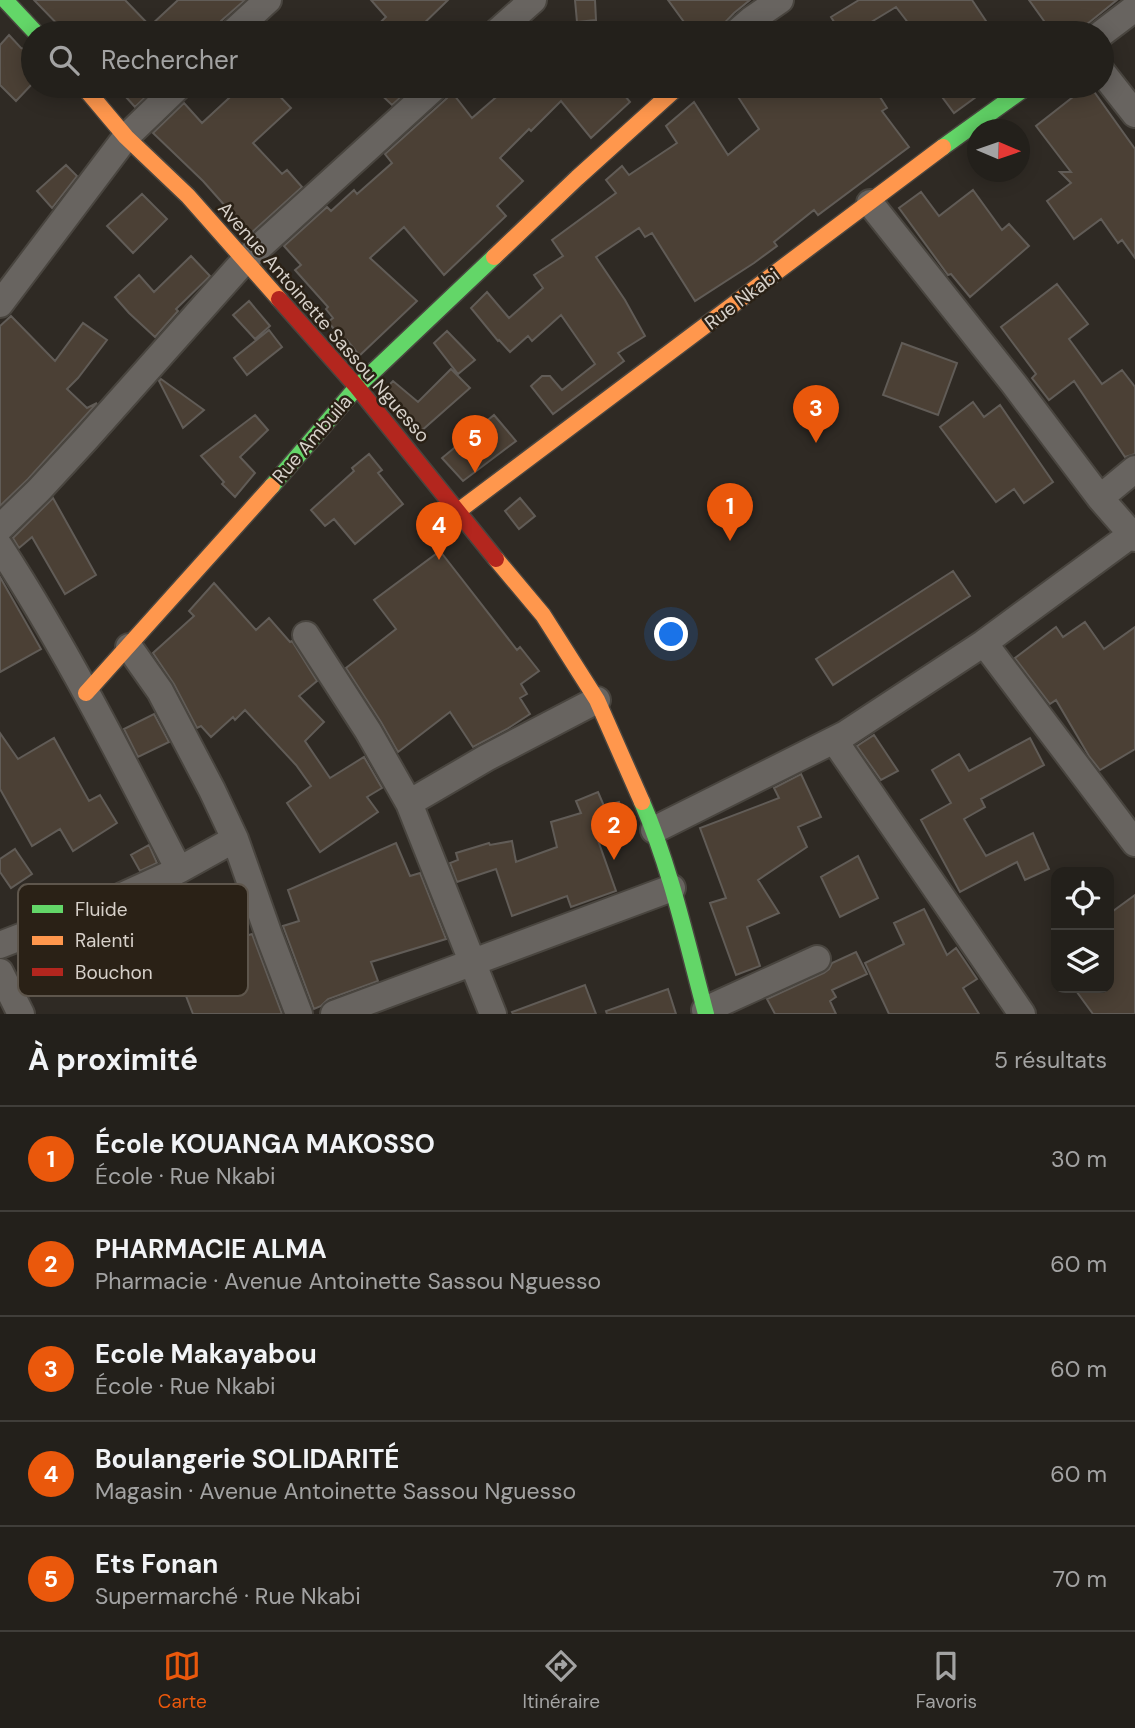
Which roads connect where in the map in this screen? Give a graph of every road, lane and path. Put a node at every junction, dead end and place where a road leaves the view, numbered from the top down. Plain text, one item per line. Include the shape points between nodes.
1 (268, 0) edge
2 (533, 0) edge
3 (780, 0) edge
4 (8, 7) edge
5 (1135, 8) edge
6 (23, 21) edge
7 (245, 21) edge
8 (509, 21) edge
9 (750, 21) edge
10 (1114, 23) edge
11 (1114, 87) edge
12 (92, 98) edge
13 (167, 98) edge
14 (423, 98) edge
15 (666, 98) edge
16 (1012, 98) edge
17 (1135, 114) edge
18 (126, 137) junction
19 (870, 203) junction
20 (245, 260) junction
21 (0, 304) edge
22 (357, 387) junction
23 (1135, 469) edge
24 (1100, 498) junction
25 (457, 512) junction
26 (0, 528) edge
27 (1133, 536) edge
28 (0, 547) edge
29 (306, 635) dead end
30 (985, 643) junction
31 (129, 647) junction
32 (86, 693) junction
33 (597, 701) junction
34 (834, 740) junction
35 (410, 803) junction
36 (654, 830) junction
37 (235, 839) junction
38 (1135, 844) edge
39 (179, 870) junction
40 (148, 884) edge
41 (672, 888) junction
42 (18, 938) edge
43 (0, 945) edge
44 (817, 959) dead end
45 (472, 962) junction
46 (0, 972) edge
47 (706, 1012) edge
48 (21, 1014) edge
49 (299, 1014) edge
50 (334, 1014) edge
51 (493, 1014) edge
52 (1022, 1014) edge

1 - 7 street
2 - 8 street
3 - 9 street
4 - 6 street
5 - 10 street
11 - 17 street
12 - 18 street, Avenue Antoinette Sassou Nguesso
13 - 18 street
14 - 20 street
15 - 22 street, Rue Ambuila
16 - 19 street, Rue Nkabi
18 - 20 street, Avenue Antoinette Sassou Nguesso via 188,196
18 - 21 street
19 - 24 street
19 - 25 street, Rue Nkabi
20 - 22 street, Avenue Antoinette Sassou Nguesso
20 - 26 street
22 - 25 street, Avenue Antoinette Sassou Nguesso
22 - 31 street, Rue Ambuila
23 - 24 street
24 - 27 street
25 - 33 street, Avenue Antoinette Sassou Nguesso via 543,615
27 - 30 street
28 - 32 street
29 - 35 street
30 - 34 street
30 - 38 street
31 - 32 street, Rue Ambuila
31 - 37 street via 160,691
32 - 39 street
33 - 35 street
33 - 36 street, Avenue Antoinette Sassou Nguesso
34 - 36 street
34 - 52 street
35 - 45 street
36 - 41 street, Avenue Antoinette Sassou Nguesso
37 - 39 street
37 - 49 street
39 - 40 street
41 - 45 street
41 - 47 street, Avenue Antoinette Sassou Nguesso
42 - 43 street
44 - 47 street
45 - 50 street
45 - 51 street
46 - 48 street

